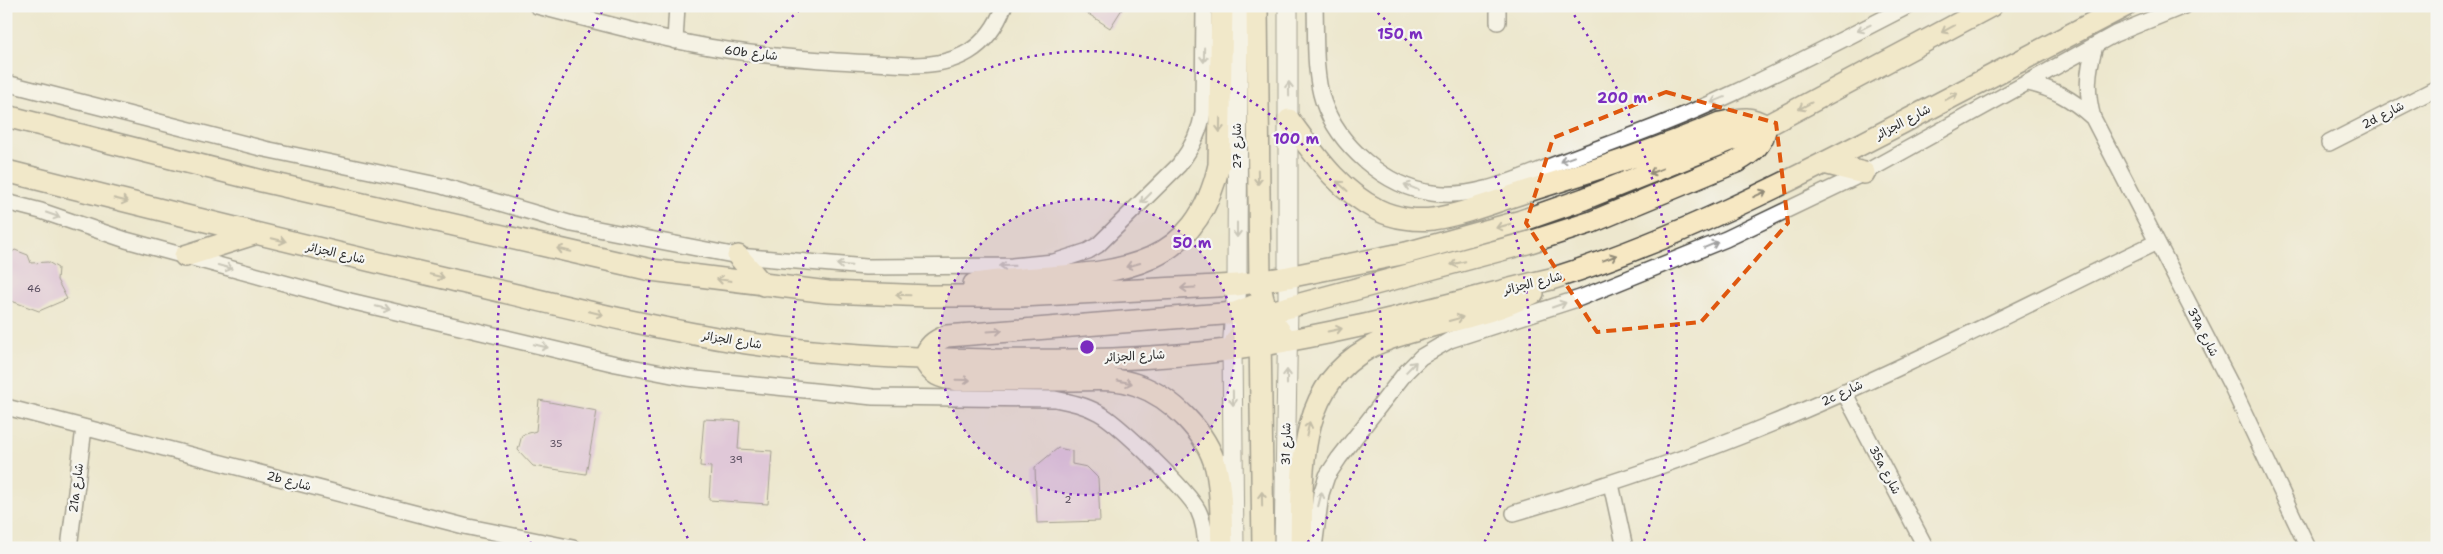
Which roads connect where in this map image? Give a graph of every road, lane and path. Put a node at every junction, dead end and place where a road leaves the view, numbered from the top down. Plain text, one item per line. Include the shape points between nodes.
1 (537, 6) edge
2 (677, 6) edge
3 (1004, 6) edge
4 (1204, 6) edge
5 (1222, 6) edge
6 (1238, 6) edge
7 (1256, 6) edge
8 (1288, 6) edge
9 (1314, 6) edge
10 (1498, 6) edge
11 (1908, 6) edge
12 (1991, 6) edge
13 (2125, 6) edge
14 (2184, 6) edge
15 (1498, 22) dead end
16 (675, 41) junction
17 (2095, 46) junction
18 (6, 83) edge
19 (2028, 83) junction
20 (2437, 88) edge
21 (6, 116) edge
22 (2093, 118) junction
23 (1289, 120) junction
24 (1766, 126) junction
25 (2329, 143) dead end
26 (1824, 164) junction
27 (6, 171) edge
28 (1864, 173) junction
29 (6, 202) edge
30 (254, 234) junction
31 (2157, 242) junction
32 (185, 256) junction
33 (738, 256) junction
34 (1288, 277) junction
35 (1551, 279) junction
36 (1260, 282) junction
37 (763, 285) junction
38 (1237, 285) junction
39 (929, 296) junction
40 (1288, 306) junction
41 (1255, 311) junction
42 (1287, 340) junction
43 (1261, 345) junction
44 (1232, 349) junction
45 (924, 359) junction
46 (1844, 392) junction
47 (6, 407) edge
48 (84, 428) junction
49 (1611, 484) junction
50 (1514, 513) dead end
51 (69, 548) edge
52 (573, 548) edge
53 (1206, 548) edge
54 (1222, 548) edge
55 (1234, 548) edge
56 (1263, 548) edge
57 (1284, 548) edge
58 (1301, 548) edge
59 (1314, 548) edge
60 (1625, 548) edge
61 (1926, 548) edge
62 (2308, 548) edge

1 - 16 street, 60b شارع
2 - 16 street
3 - 16 street, 60b شارع via 995,27 982,42 951,61 932,65 789,58
4 -> 33 street via 1203,112 1195,139 1179,165 1106,238 1088,251 1054,262 1012,266 866,267
5 -> 39 main road via 1219,166 1214,188 1191,230 1174,246 1138,265 975,284
6 -> 38 street, شارع 27
7 -> 36 main road
23 -> 8 street
11 -> 9 street via 1732,94 1617,141 1501,184 1463,193 1440,194 1413,189 1384,174 1361,158 1331,119 1322,101
10 - 15 street
12 -> 24 main road
26 -> 13 main road, شارع الجزائر
14 - 17 street via 2133,26
17 - 19 street
17 - 22 street, 37a شارع via 2087,82
18 - 33 street via 264,149 442,186 580,226
19 - 22 street, 37a شارع via 2064,95
19 - 28 street
20 - 25 street, 2d شارع
37 -> 21 main road via 651,270 262,181
22 - 31 street, 37a شارع
24 -> 23 main road via 1754,119 1720,123 1571,177 1433,219 1405,218 1379,210 1347,190 1328,173
23 - 34 street
24 -> 34 main road via 1521,221 1406,253
24 -> 40 main road via 1764,140 1750,155 1592,222 1465,261
26 - 28 main road
35 -> 26 main road, شارع الجزائر via 1658,240
27 -> 30 main road, شارع الجزائر
59 -> 28 street via 1317,511 1327,476 1338,458 1421,357 1450,340 1528,316 1726,239
29 -> 32 street
30 - 32 main road
30 -> 45 main road, شارع الجزائر via 645,325 826,353
31 - 46 street, 2c شارع
31 - 62 street, 37a شارع
32 -> 53 street via 350,301 687,378 873,397 1055,399 1081,404 1100,414 1126,435 1188,495 1198,511
33 - 37 main road
34 - 36 main road
34 - 40 street, شارع 31
34 - 41 main road
42 -> 35 main road, شارع الجزائر
58 -> 35 main road via 1302,477 1309,422 1318,400 1336,374 1353,357 1369,348 1394,337 1502,307 1532,293
36 - 38 main road
36 - 41 main road
39 -> 37 main road via 828,292
38 -> 39 main road via 1020,296
38 - 41 main road
40 - 41 main road
40 - 42 street, شارع 31
41 - 42 main road
41 - 43 main road
41 - 44 main road
45 -> 41 main road via 936,340 952,335
42 - 43 main road, شارع الجزائر
57 -> 42 street, شارع 31
43 - 44 main road, شارع الجزائر
56 -> 43 main road
44 - 45 main road, شارع الجزائر via 1040,361
44 -> 55 street
45 -> 54 main road via 935,375 958,380 1111,379 1136,384 1152,392 1175,407 1194,426 1208,448 1216,467
46 - 49 street, 2c شارع via 1716,446
46 - 61 street, 35a شارع
47 - 48 street, 2b شارع
48 - 51 street, 21a شارع
48 - 52 street, 2b شارع via 464,526
49 - 50 street, 2c شارع
49 - 60 street

